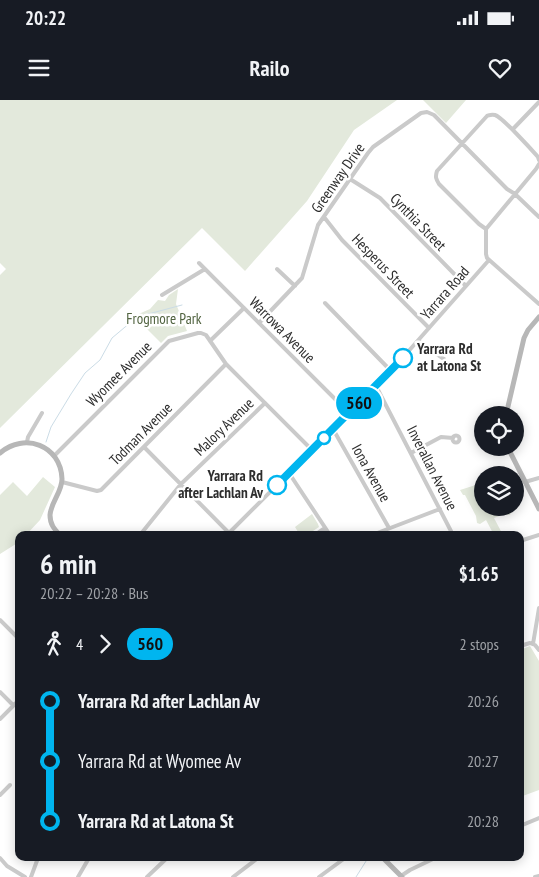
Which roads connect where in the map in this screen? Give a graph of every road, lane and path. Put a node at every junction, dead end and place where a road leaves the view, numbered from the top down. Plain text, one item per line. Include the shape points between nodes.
1 (539, 102) edge
2 (513, 129) junction
3 (462, 144) junction
4 (539, 160) edge
5 (539, 164) edge
6 (350, 179) junction
7 (515, 194) junction
8 (324, 217) junction
9 (539, 217) edge
10 (486, 229) junction
11 (489, 260) junction
12 (198, 263) dead end
13 (205, 269) junction
14 (277, 269) dead end
15 (295, 286) junction
16 (466, 286) junction
17 (162, 295) dead end
18 (326, 302) dead end
19 (539, 304) edge
20 (244, 308) junction
21 (539, 317) edge
22 (258, 323) junction
23 (429, 328) junction
24 (210, 341) junction
25 (418, 341) junction
26 (444, 359) dead end
27 (226, 364) junction
28 (391, 371) junction
29 (376, 386) junction
30 (265, 403) junction
31 (508, 406) edge
32 (42, 413) dead end
33 (349, 413) junction
34 (333, 429) junction
35 (453, 438) dead end
36 (27, 442) junction
37 (144, 447) junction
38 (312, 450) junction
39 (411, 452) junction
40 (0, 453) edge
41 (54, 456) junction
42 (512, 456) edge
43 (289, 473) junction
44 (539, 478) edge
45 (62, 482) junction
46 (525, 482) junction
47 (181, 484) junction
48 (539, 509) edge
49 (440, 510) junction
50 (325, 528) junction
51 (389, 528) junction
52 (56, 531) edge
53 (143, 531) edge
54 (225, 531) edge
55 (231, 531) edge
56 (321, 531) edge
57 (327, 531) edge
58 (382, 531) edge
59 (451, 531) edge
60 (539, 535) edge
61 (524, 540) edge
62 (539, 608) edge
63 (0, 620) edge
64 (15, 635) edge
65 (524, 644) edge
66 (533, 644) junction
67 (539, 650) edge
68 (0, 692) edge
69 (13, 705) joint
70 (0, 719) edge
71 (10, 785) dead end
72 (0, 795) edge
73 (539, 818) edge
74 (524, 824) edge
75 (0, 858) edge
76 (37, 861) edge
77 (87, 861) edge
78 (164, 861) edge
79 (254, 861) edge
80 (341, 861) edge
81 (385, 861) edge
82 (429, 861) edge
83 (539, 876) edge
84 (25, 877) edge
85 (31, 877) edge
86 (78, 877) edge
87 (147, 877) edge
88 (232, 877) edge
89 (319, 877) edge
90 (401, 877) edge
91 (535, 877) edge

1 - 2 street
2 - 3 street via 492,114
2 - 4 street
3 - 6 street, Greenway Drive via 434,115 421,113 373,147
3 - 7 street, Greenway Drive
3 - 10 street via 437,171 436,180
5 - 7 street
6 - 8 street, Greenway Drive
6 - 16 street, Cynthia Street via 380,198
7 - 9 street, Greenway Drive
7 - 10 street
8 - 15 street, Greenway Drive via 318,225 302,278
8 - 23 street, Hesperus Street via 342,240
10 - 11 street, Yarrara Road
11 - 16 street, Yarrara Road
11 - 19 street
12 - 13 street, Warrowa Avenue
13 - 17 street
13 - 20 street, Warrowa Avenue
14 - 15 street
15 - 22 street, Greenway Drive
16 - 23 street, Yarrara Road
18 - 28 street
20 - 22 street, Warrowa Avenue
20 - 24 street
21 - 31 street via 524,338
22 - 33 street, Warrowa Avenue
23 - 25 street, Yarrara Road
24 - 27 street
24 - 41 street, Wyomee Avenue via 201,333 169,341
25 - 26 street
25 - 28 street, Yarrara Road
27 - 30 street
27 - 37 street, Todman Avenue
28 - 29 street, Yarrara Road
29 - 33 street, Yarrara Road
29 - 39 street, Inverallan Avenue
30 - 38 street
30 - 47 street, Malory Avenue
32 - 36 street
33 - 34 street, Yarrara Road
34 - 38 street, Yarrara Road
34 - 51 street, Iona Avenue
35 - 39 street via 441,437
36 - 40 street via 10,445
36 - 41 street
37 - 45 street, Todman Avenue via 99,491
37 - 47 street
38 - 43 street, Yarrara Road
39 - 49 street, Inverallan Avenue
41 - 45 street
42 - 46 street
43 - 50 street
43 - 55 street, Yarrara Road
44 - 46 street
45 - 52 street via 50,514
46 - 48 street
47 - 53 street, Malory Avenue
47 - 54 street
49 - 51 street
49 - 59 street, Inverallan Avenue
50 - 56 street
50 - 57 street
51 - 58 street
60 - 61 street
62 - 66 street
63 - 64 street
65 - 66 street
66 - 67 street
68 - 69 street
69 - 70 street
71 - 72 street
73 - 74 street
75 - 84 street via 9,868
76 - 85 street
77 - 86 street
78 - 87 street
79 - 88 street
80 - 89 street
81 - 90 street
82 - 90 street
83 - 91 street

